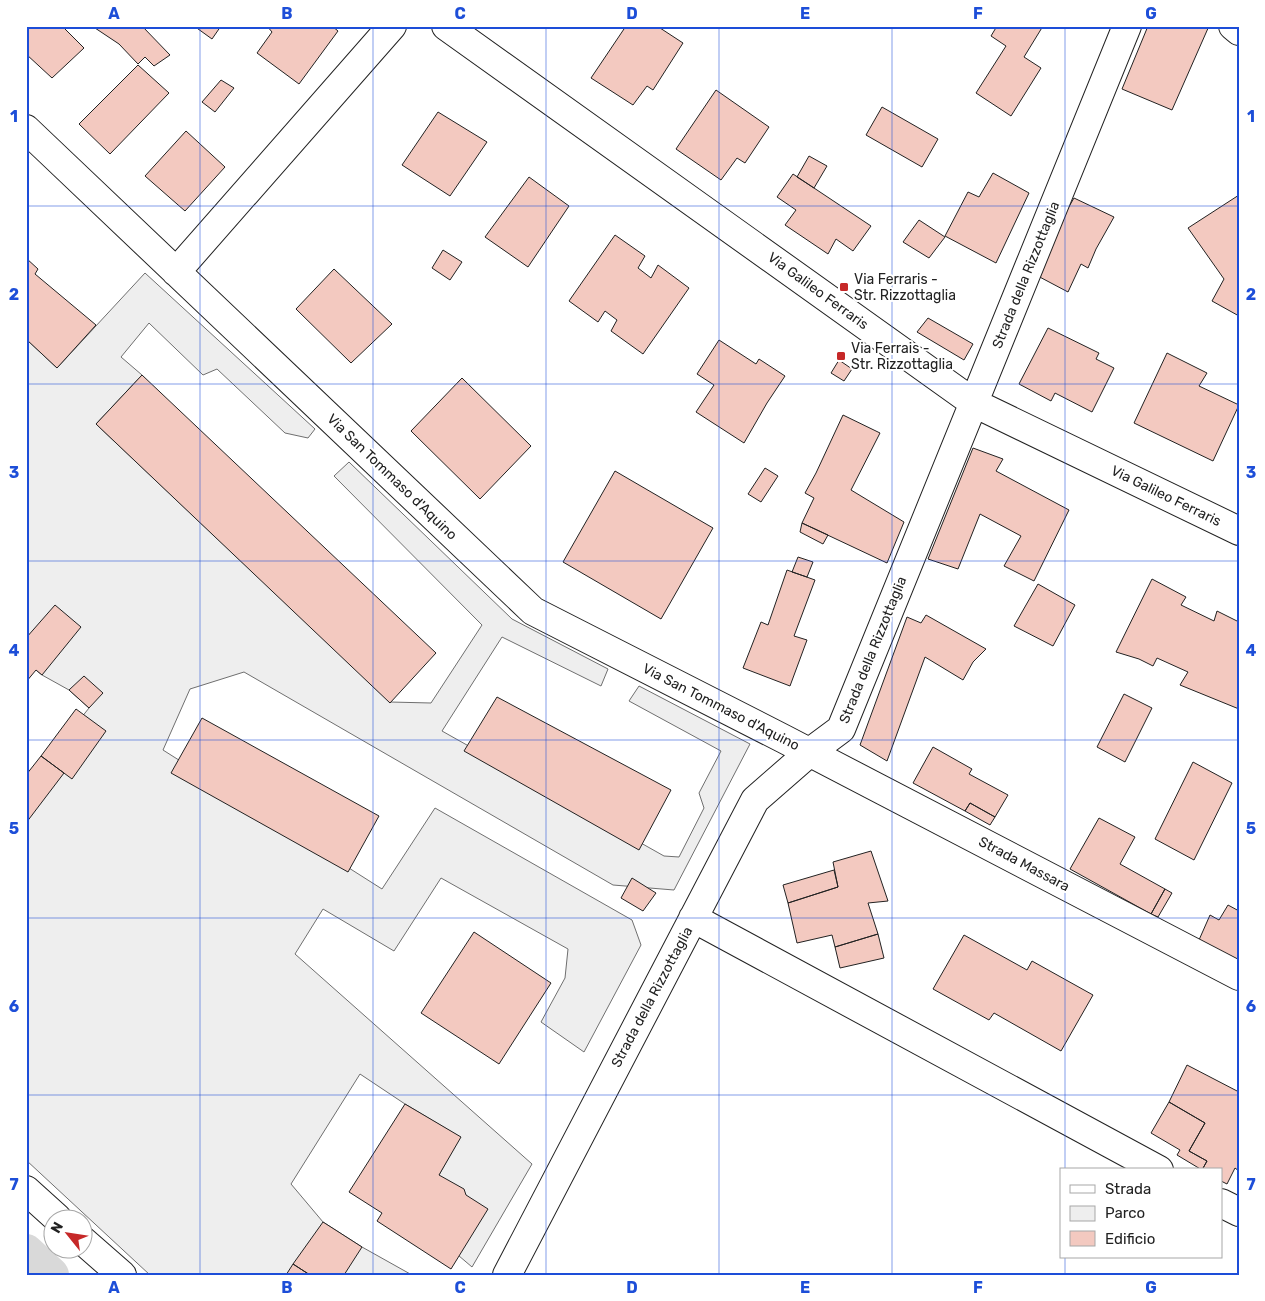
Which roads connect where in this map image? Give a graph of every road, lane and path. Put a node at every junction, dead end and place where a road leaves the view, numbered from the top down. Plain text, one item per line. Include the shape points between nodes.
1 (392, 26) edge
2 (446, 26) edge
3 (1127, 26) edge
4 (1233, 26) edge
5 (1239, 31) edge
6 (26, 129) edge
7 (176, 272) junction
8 (974, 403) junction
9 (1239, 531) edge
10 (810, 752) junction
11 (693, 918) junction
12 (1239, 976) edge
13 (1156, 1168) edge
14 (26, 1190) edge
15 (1222, 1204) edge
16 (46, 1208) edge
17 (1239, 1212) edge
18 (92, 1249) edge
19 (122, 1275) edge
20 (507, 1275) edge

1 - 7 street
2 - 8 street, Via Galileo Ferraris
3 - 8 street, Strada della Rizzottaglia
4 - 5 street
6 - 7 street, Via San Tommaso d'Aquino
7 - 10 street, Via San Tommaso d'Aquino via 533,611
8 - 9 street, Via Galileo Ferraris
8 - 10 street, Strada della Rizzottaglia via 841,729
10 - 11 street, Strada della Rizzottaglia via 755,800
10 - 12 street, Strada Massara
11 - 13 street
11 - 20 street, Strada della Rizzottaglia
14 - 16 street
15 - 17 street
18 - 19 street

